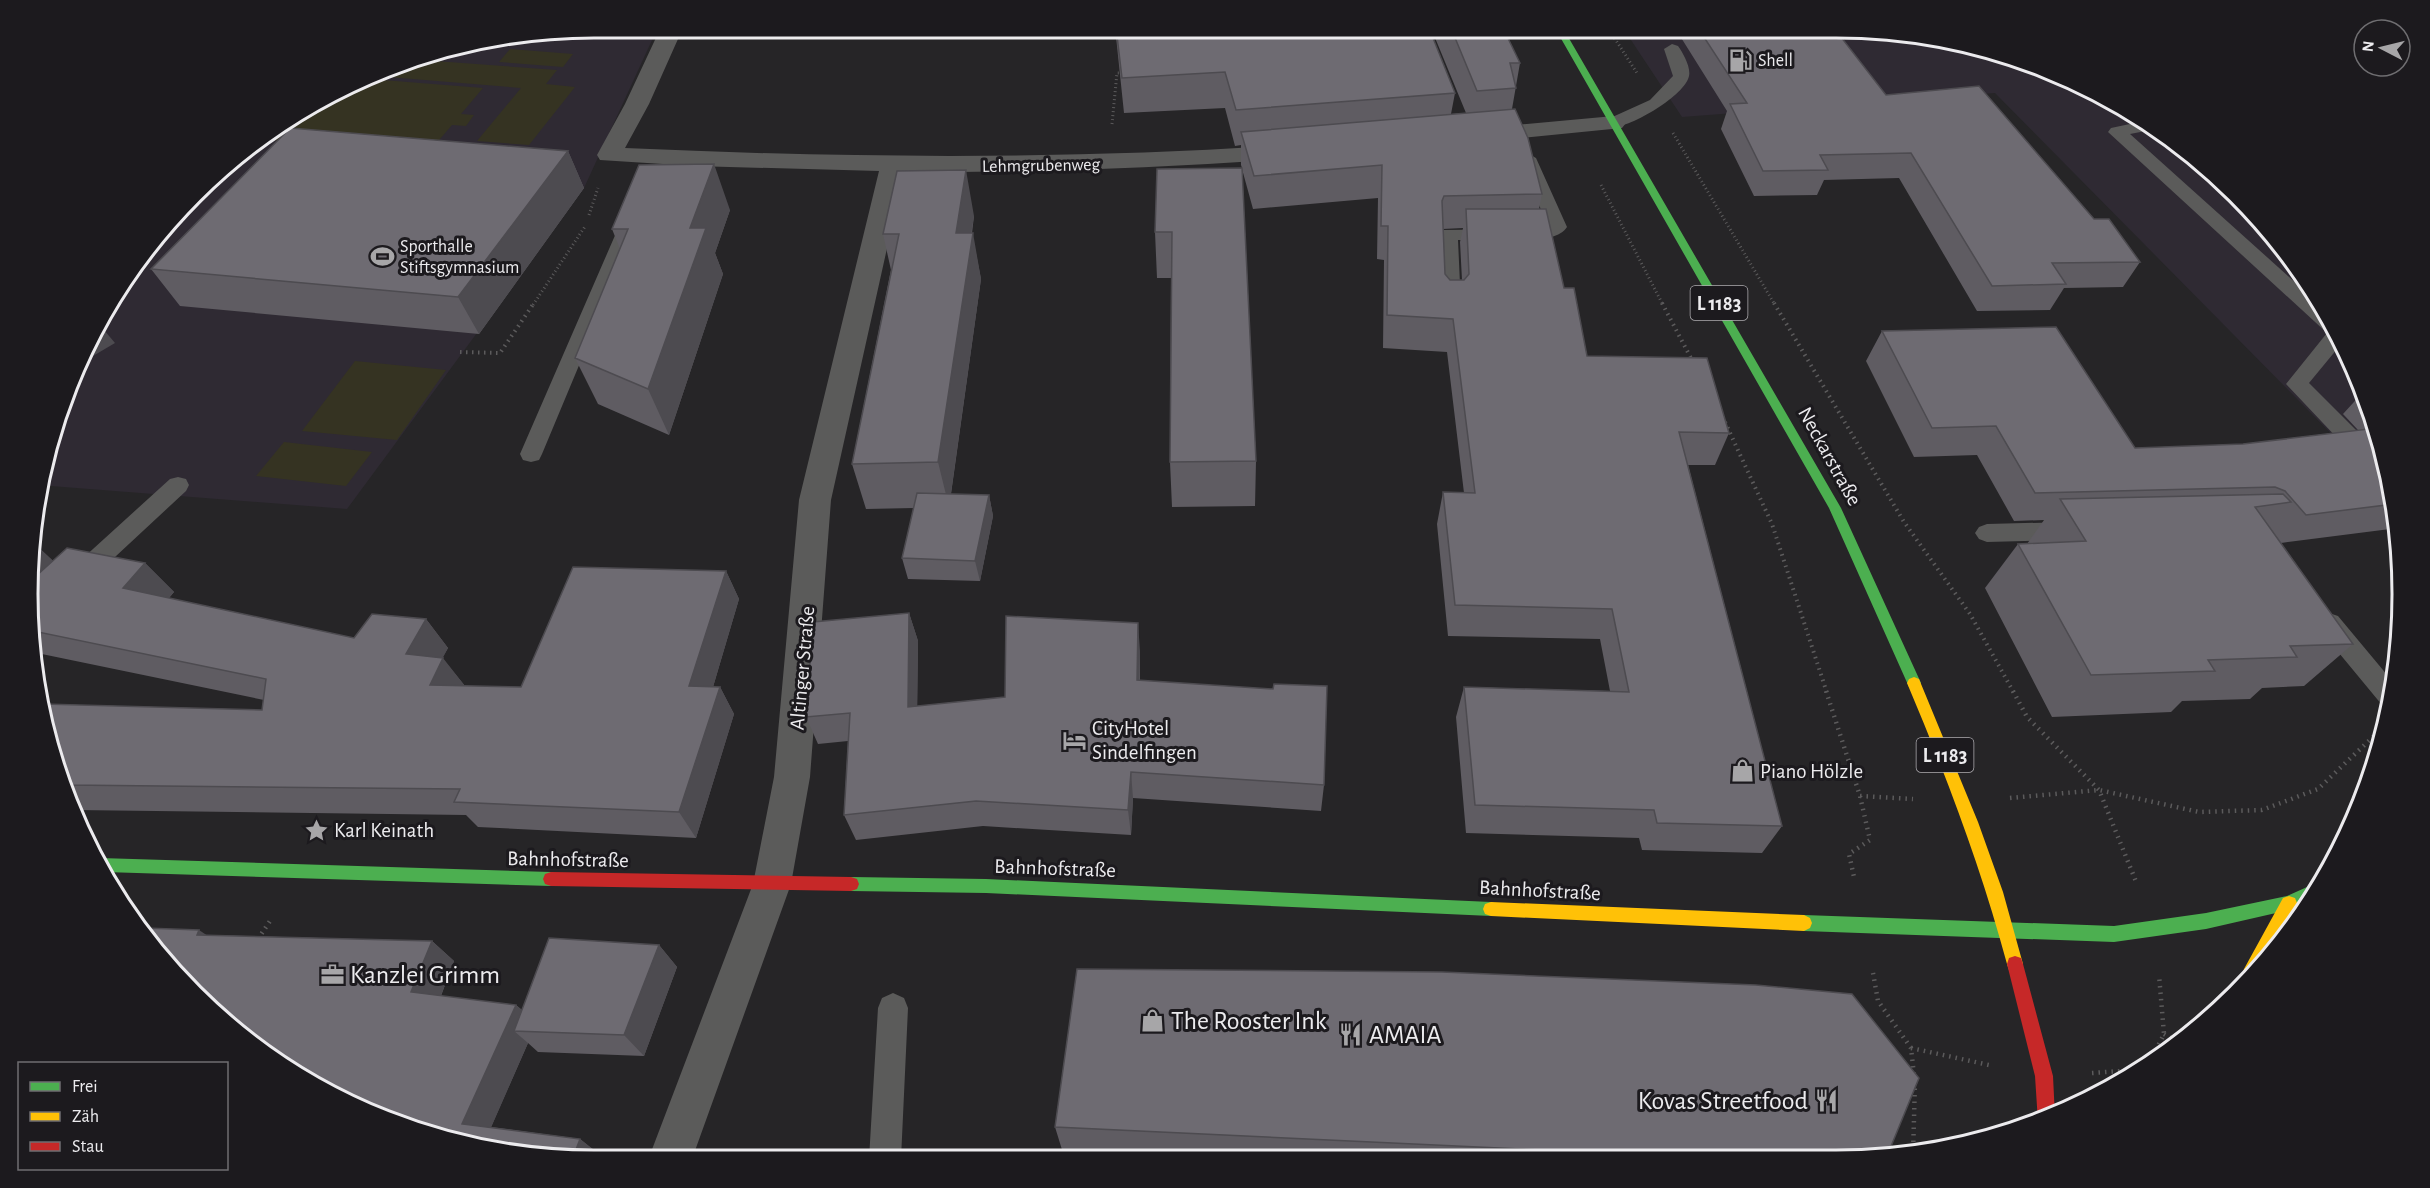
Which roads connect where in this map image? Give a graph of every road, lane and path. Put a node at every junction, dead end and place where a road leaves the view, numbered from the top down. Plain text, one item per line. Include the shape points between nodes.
1 (668, 38) edge
2 (1565, 38) edge
3 (1614, 38) edge
4 (1681, 56) dead end
5 (1128, 72) edge
6 (1656, 104) junction
7 (1614, 123) junction
8 (1570, 126) junction
9 (2139, 127) edge
10 (1515, 132) junction
11 (1464, 137) edge
12 (1309, 150) edge
13 (609, 155) junction
14 (1108, 164) junction
15 (893, 166) junction
16 (641, 196) edge
17 (1451, 306) edge
18 (2315, 311) edge
19 (2332, 342) edge
20 (460, 352) dead end
21 (1694, 364) edge
22 (1723, 417) edge
23 (531, 454) dead end
24 (2378, 467) edge
25 (178, 485) dead end
26 (2094, 530) edge
27 (1987, 533) dead end
28 (59, 595) edge
29 (2316, 608) edge
30 (2384, 689) edge
31 (2374, 736) edge
32 (108, 865) edge
33 (300, 871) junction
34 (772, 884) junction
35 (2303, 896) edge
36 (2289, 903) junction
37 (1866, 927) junction
38 (2007, 932) junction
39 (258, 941) edge
40 (2264, 950) edge
41 (893, 1008) dead end
42 (2164, 1034) dead end
43 (2172, 1038) edge
44 (2045, 1109) edge
45 (1913, 1145) edge
46 (674, 1150) edge
47 (885, 1150) edge

1 - 13 street
2 - 7 main road, Neckarstraße / L 1183
3 - 6 path
4 - 6 lane via 1681,77
5 - 14 path via 1117,73
6 - 7 lane
6 - 31 path via 1904,522 1970,614 2027,717 2098,790 2199,812 2262,810 2318,789
7 - 8 street
7 - 38 main road, Neckarstraße / L 1183 via 1835,508 1953,775
8 - 10 street
8 - 21 path
9 - 18 lane via 2117,132
10 - 11 street
10 - 17 lane via 1558,227 1541,235 1448,234
12 - 14 street, Lehmgrubenweg
13 - 15 street, Lehmgrubenweg via 653,166
13 - 20 path via 586,224 500,353
14 - 15 street, Lehmgrubenweg
15 - 34 street, Altinger Straße via 815,500 792,777
16 - 23 lane
19 - 24 lane via 2297,384
22 - 37 path via 1772,524 1860,796 1870,840 1849,854
25 - 28 lane
26 - 27 lane
29 - 30 lane
32 - 33 main road, Bahnhofstraße
33 - 34 main road, Bahnhofstraße
33 - 39 path
34 - 37 main road, Bahnhofstraße via 986,886
34 - 46 street, Altinger Straße
35 - 36 main road, Bahnhofstraße
36 - 38 main road, Bahnhofstraße via 2145,931
36 - 40 main road
37 - 38 main road, Bahnhofstraße
37 - 45 path via 1878,1001 1911,1048 1916,1085
38 - 44 main road, L 1183 via 2043,1076
41 - 47 lane
42 - 43 path

